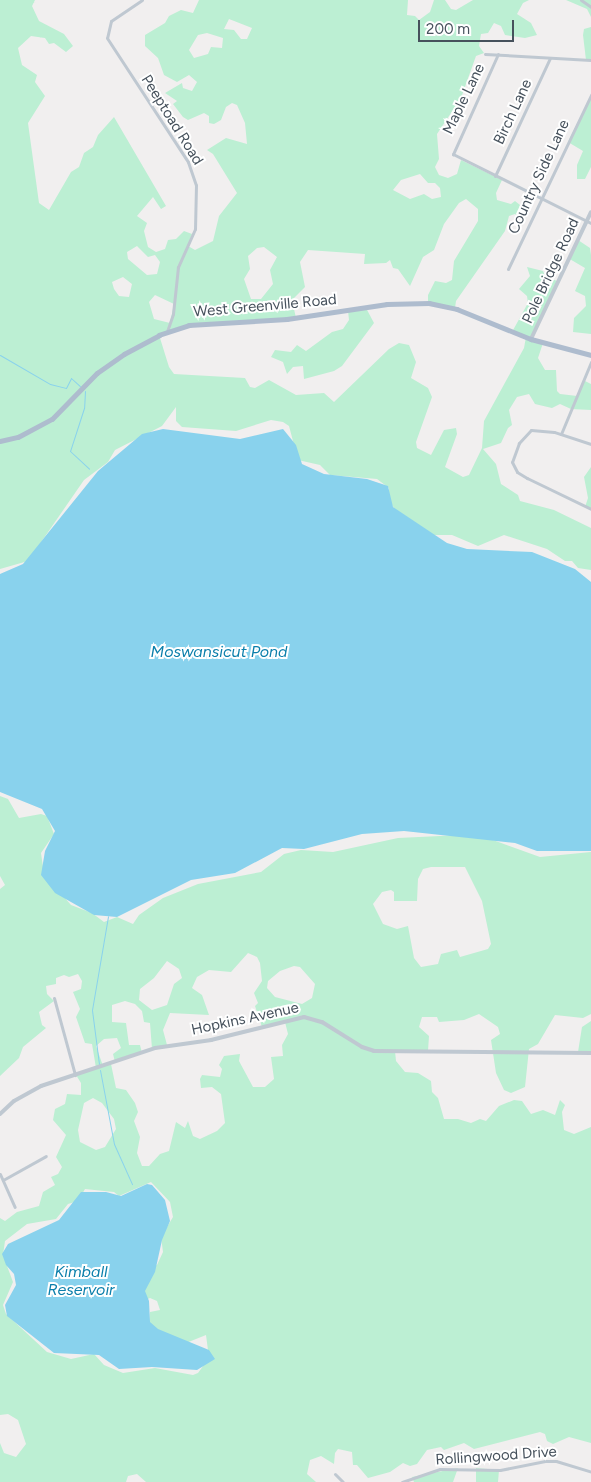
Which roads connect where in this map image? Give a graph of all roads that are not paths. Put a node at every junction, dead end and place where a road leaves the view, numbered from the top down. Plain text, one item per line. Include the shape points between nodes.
1 (142, 0) edge
2 (581, 0) edge
3 (591, 6) edge
4 (486, 54) dead end
5 (498, 54) junction
6 (550, 58) junction
7 (591, 60) edge
8 (591, 95) edge
9 (495, 176) junction
10 (542, 197) junction
11 (591, 212) edge
12 (589, 222) edge
13 (508, 269) dead end
14 (167, 331) junction
15 (531, 339) junction
16 (591, 355) edge
17 (591, 362) edge
18 (561, 434) junction
19 (0, 440) edge
20 (591, 444) edge
21 (591, 509) edge
22 (54, 998) dead end
23 (591, 1052) edge
24 (75, 1076) junction
25 (0, 1114) edge
26 (46, 1156) dead end
27 (0, 1174) edge
28 (3, 1180) junction
29 (15, 1207) dead end
30 (591, 1472) edge
31 (335, 1474) dead end
32 (343, 1482) edge
33 (402, 1482) edge

1 - 14 street, Peeptoad Road via 111,22 107,38 190,166 196,185 195,229 178,268 173,314
2 - 3 street
4 - 5 street
5 - 6 street
5 - 9 street, Maple Lane via 453,154
6 - 7 street
6 - 9 street, Birch Lane
8 - 10 street, Country Side Lane
9 - 10 street
10 - 12 street
10 - 13 street, Country Side Lane
11 - 12 street, Pole Bridge Road
12 - 15 street, Pole Bridge Road
14 - 15 main road, West Greenville Road via 194,324 292,319 408,302 457,309
14 - 19 main road, West Greenville Road via 107,365 52,419 18,437
15 - 16 main road, West Greenville Road
17 - 18 street
18 - 20 street
18 - 21 street via 528,431 513,456 513,468
22 - 24 street
23 - 24 street, Hopkins Avenue via 374,1051 322,1022 304,1017 211,1040 170,1044
24 - 25 street, Hopkins Avenue via 22,1096
26 - 28 street
27 - 28 street
28 - 29 street
30 - 33 street, Rollingwood Drive via 556,1461 544,1461 500,1470 440,1469
31 - 32 street

